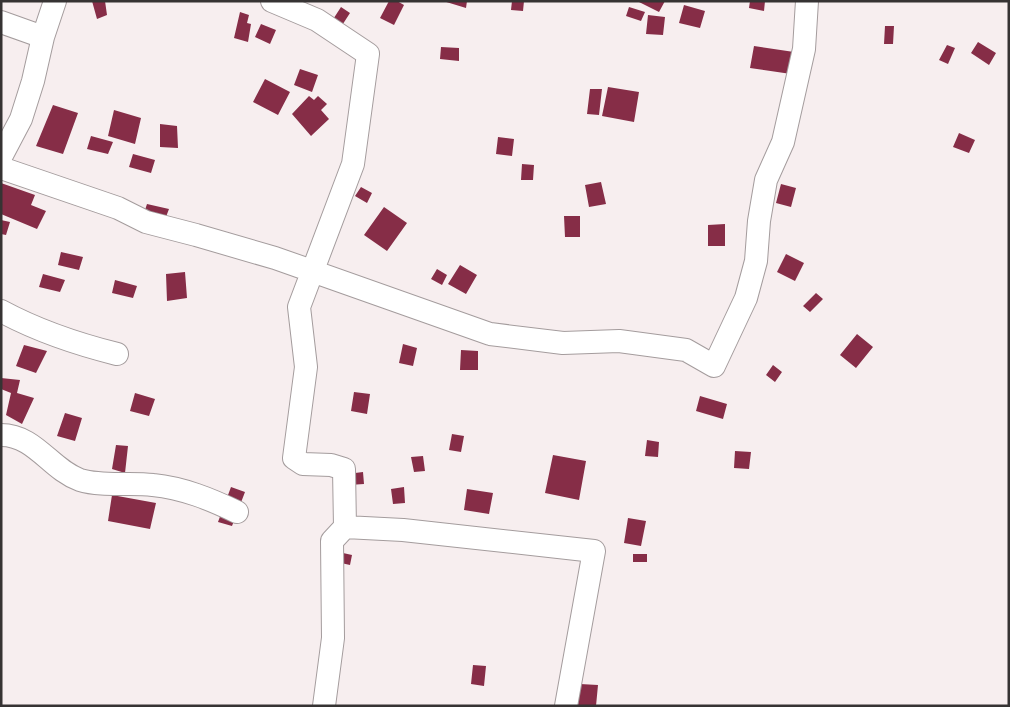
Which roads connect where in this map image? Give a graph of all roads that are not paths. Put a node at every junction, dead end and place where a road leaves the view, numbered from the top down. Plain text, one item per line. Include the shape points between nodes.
1 (55, 1) edge
2 (272, 1) edge
3 (807, 1) edge
4 (1, 22) edge
5 (43, 37) junction
6 (1, 157) edge
7 (1, 168) edge
8 (312, 271) junction
9 (1, 311) edge
10 (117, 354) dead end
11 (1, 435) edge
12 (237, 512) dead end
13 (345, 527) junction
14 (324, 706) edge
15 (566, 706) edge

1 - 5 street
2 - 8 street via 316,20 368,54 353,164
3 - 8 street via 804,49 783,142 766,180 756,261 746,298 714,366 686,350 619,341 563,343 490,334
4 - 5 street
5 - 6 street via 21,119
7 - 8 street via 118,208 146,222
8 - 13 street via 299,307 306,367 294,458 303,464 330,464 344,469
9 - 10 street via 25,324 86,347
11 - 12 street via 18,436 80,480 174,487 204,496
13 - 14 street via 332,541 333,638
13 - 15 street via 594,551

